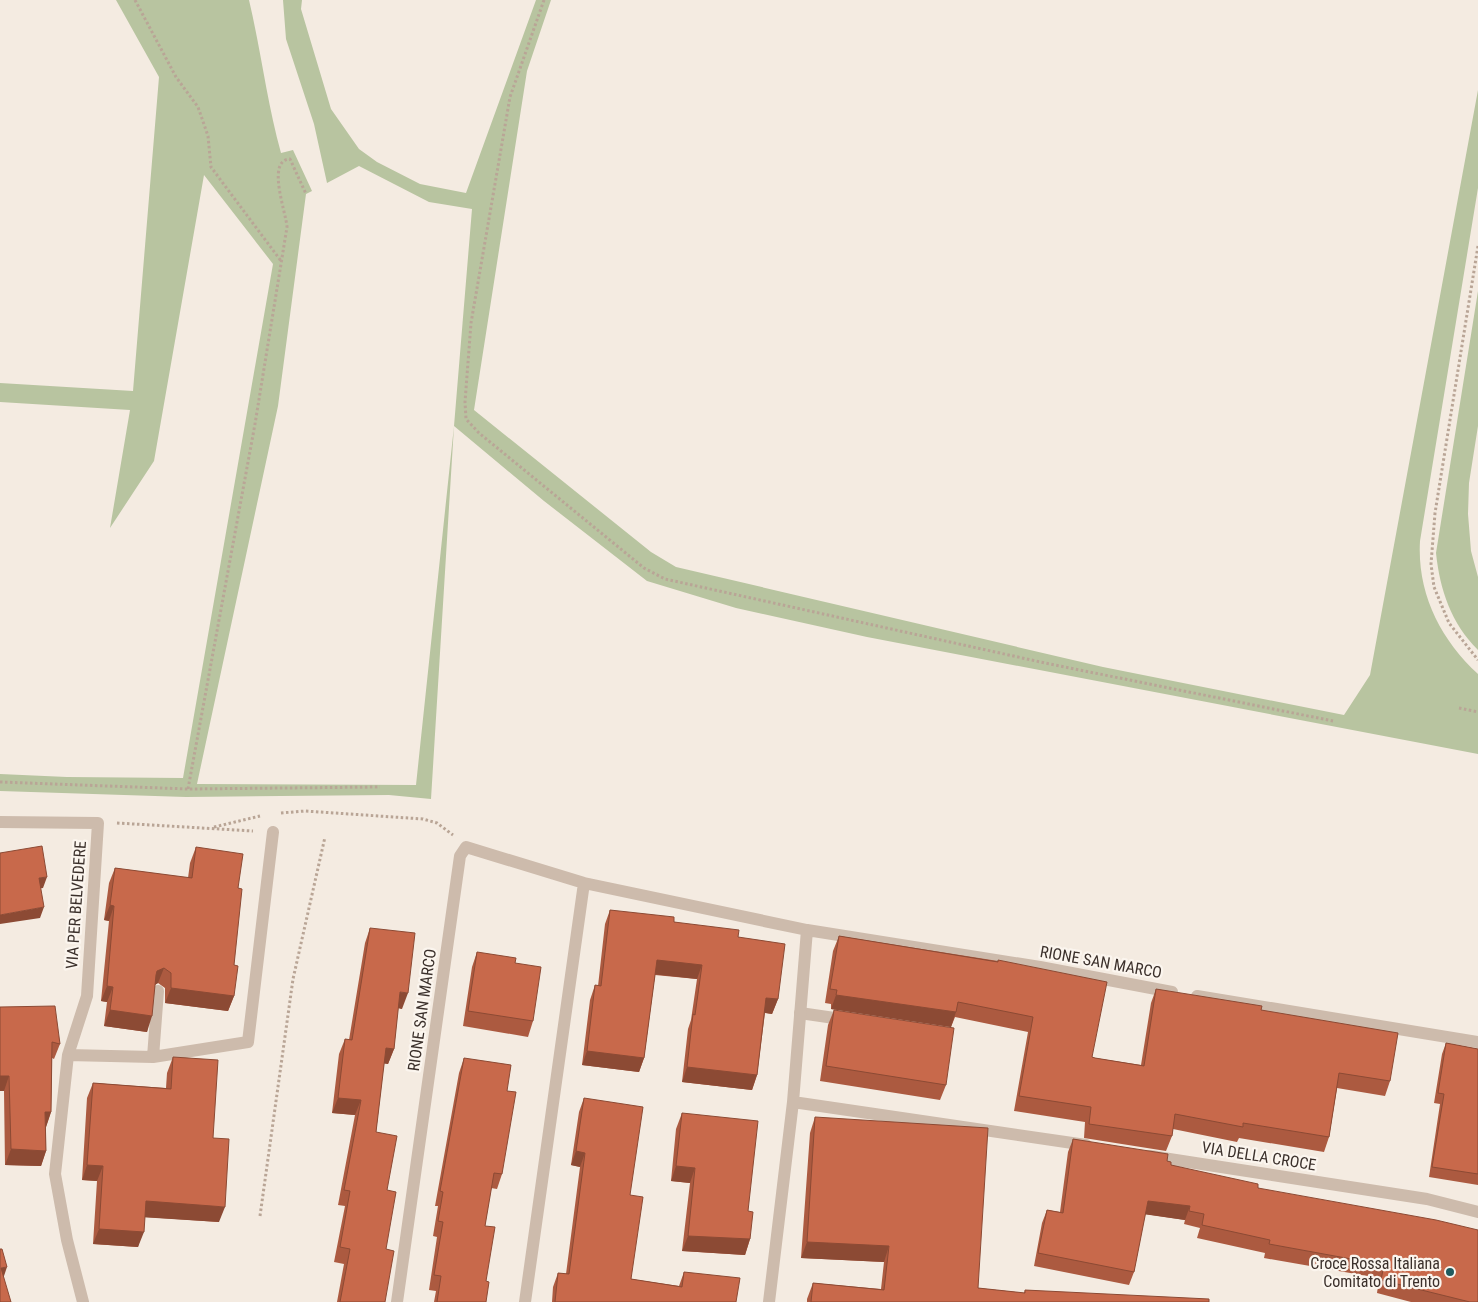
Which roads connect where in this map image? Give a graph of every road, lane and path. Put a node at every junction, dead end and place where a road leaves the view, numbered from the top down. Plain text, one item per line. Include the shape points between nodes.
1 (135, 0) edge
2 (544, 0) edge
3 (306, 194) dead end
4 (1478, 246) edge
5 (282, 262) junction
6 (1478, 660) edge
7 (1459, 708) dead end
8 (1478, 712) edge
9 (1333, 721) dead end
10 (0, 782) edge
11 (380, 787) dead end
12 (188, 789) junction
13 (278, 814) dead end
14 (269, 815) dead end
15 (0, 822) edge
16 (98, 823) junction
17 (214, 827) junction
18 (273, 832) joint
19 (325, 837) dead end
20 (466, 847) junction
21 (584, 883) junction
22 (807, 930) junction
23 (158, 991) edge
24 (800, 1013) junction
25 (856, 1021) edge
26 (1478, 1042) edge
27 (68, 1055) junction
28 (153, 1057) junction
29 (793, 1102) junction
30 (1102, 1148) edge
31 (1142, 1154) edge
32 (1478, 1212) edge
33 (260, 1216) dead end
34 (83, 1302) edge
35 (397, 1302) edge
36 (525, 1302) edge
37 (769, 1302) edge

1 - 5 path via 176,77 198,107 208,136 211,167
2 - 9 path via 510,97 471,323 466,419 479,433 644,568 665,579
3 - 5 path via 290,159 284,160 277,176 287,227
4 - 6 path via 1435,513 1431,564 1434,587 1449,623
5 - 12 path
7 - 8 path
10 - 12 path
11 - 12 path
13 - 20 path via 305,811 423,819 436,823
14 - 17 path
15 - 16 street, VIA PER BELVEDERE
16 - 17 path
16 - 27 street, VIA PER BELVEDERE via 87,996
17 - 18 path
18 - 28 street via 248,1042
19 - 33 path via 293,979
20 - 21 street, RIONE SAN MARCO
20 - 35 street, RIONE SAN MARCO via 460,856
21 - 22 street, RIONE SAN MARCO
21 - 36 street
22 - 24 street
22 - 26 street, RIONE SAN MARCO
23 - 28 street
24 - 25 street
24 - 29 street
27 - 28 street
27 - 34 street, VIA PER BELVEDERE via 55,1174
29 - 30 street
29 - 37 street
31 - 32 street, VIA DELLA CROCE via 1427,1199

